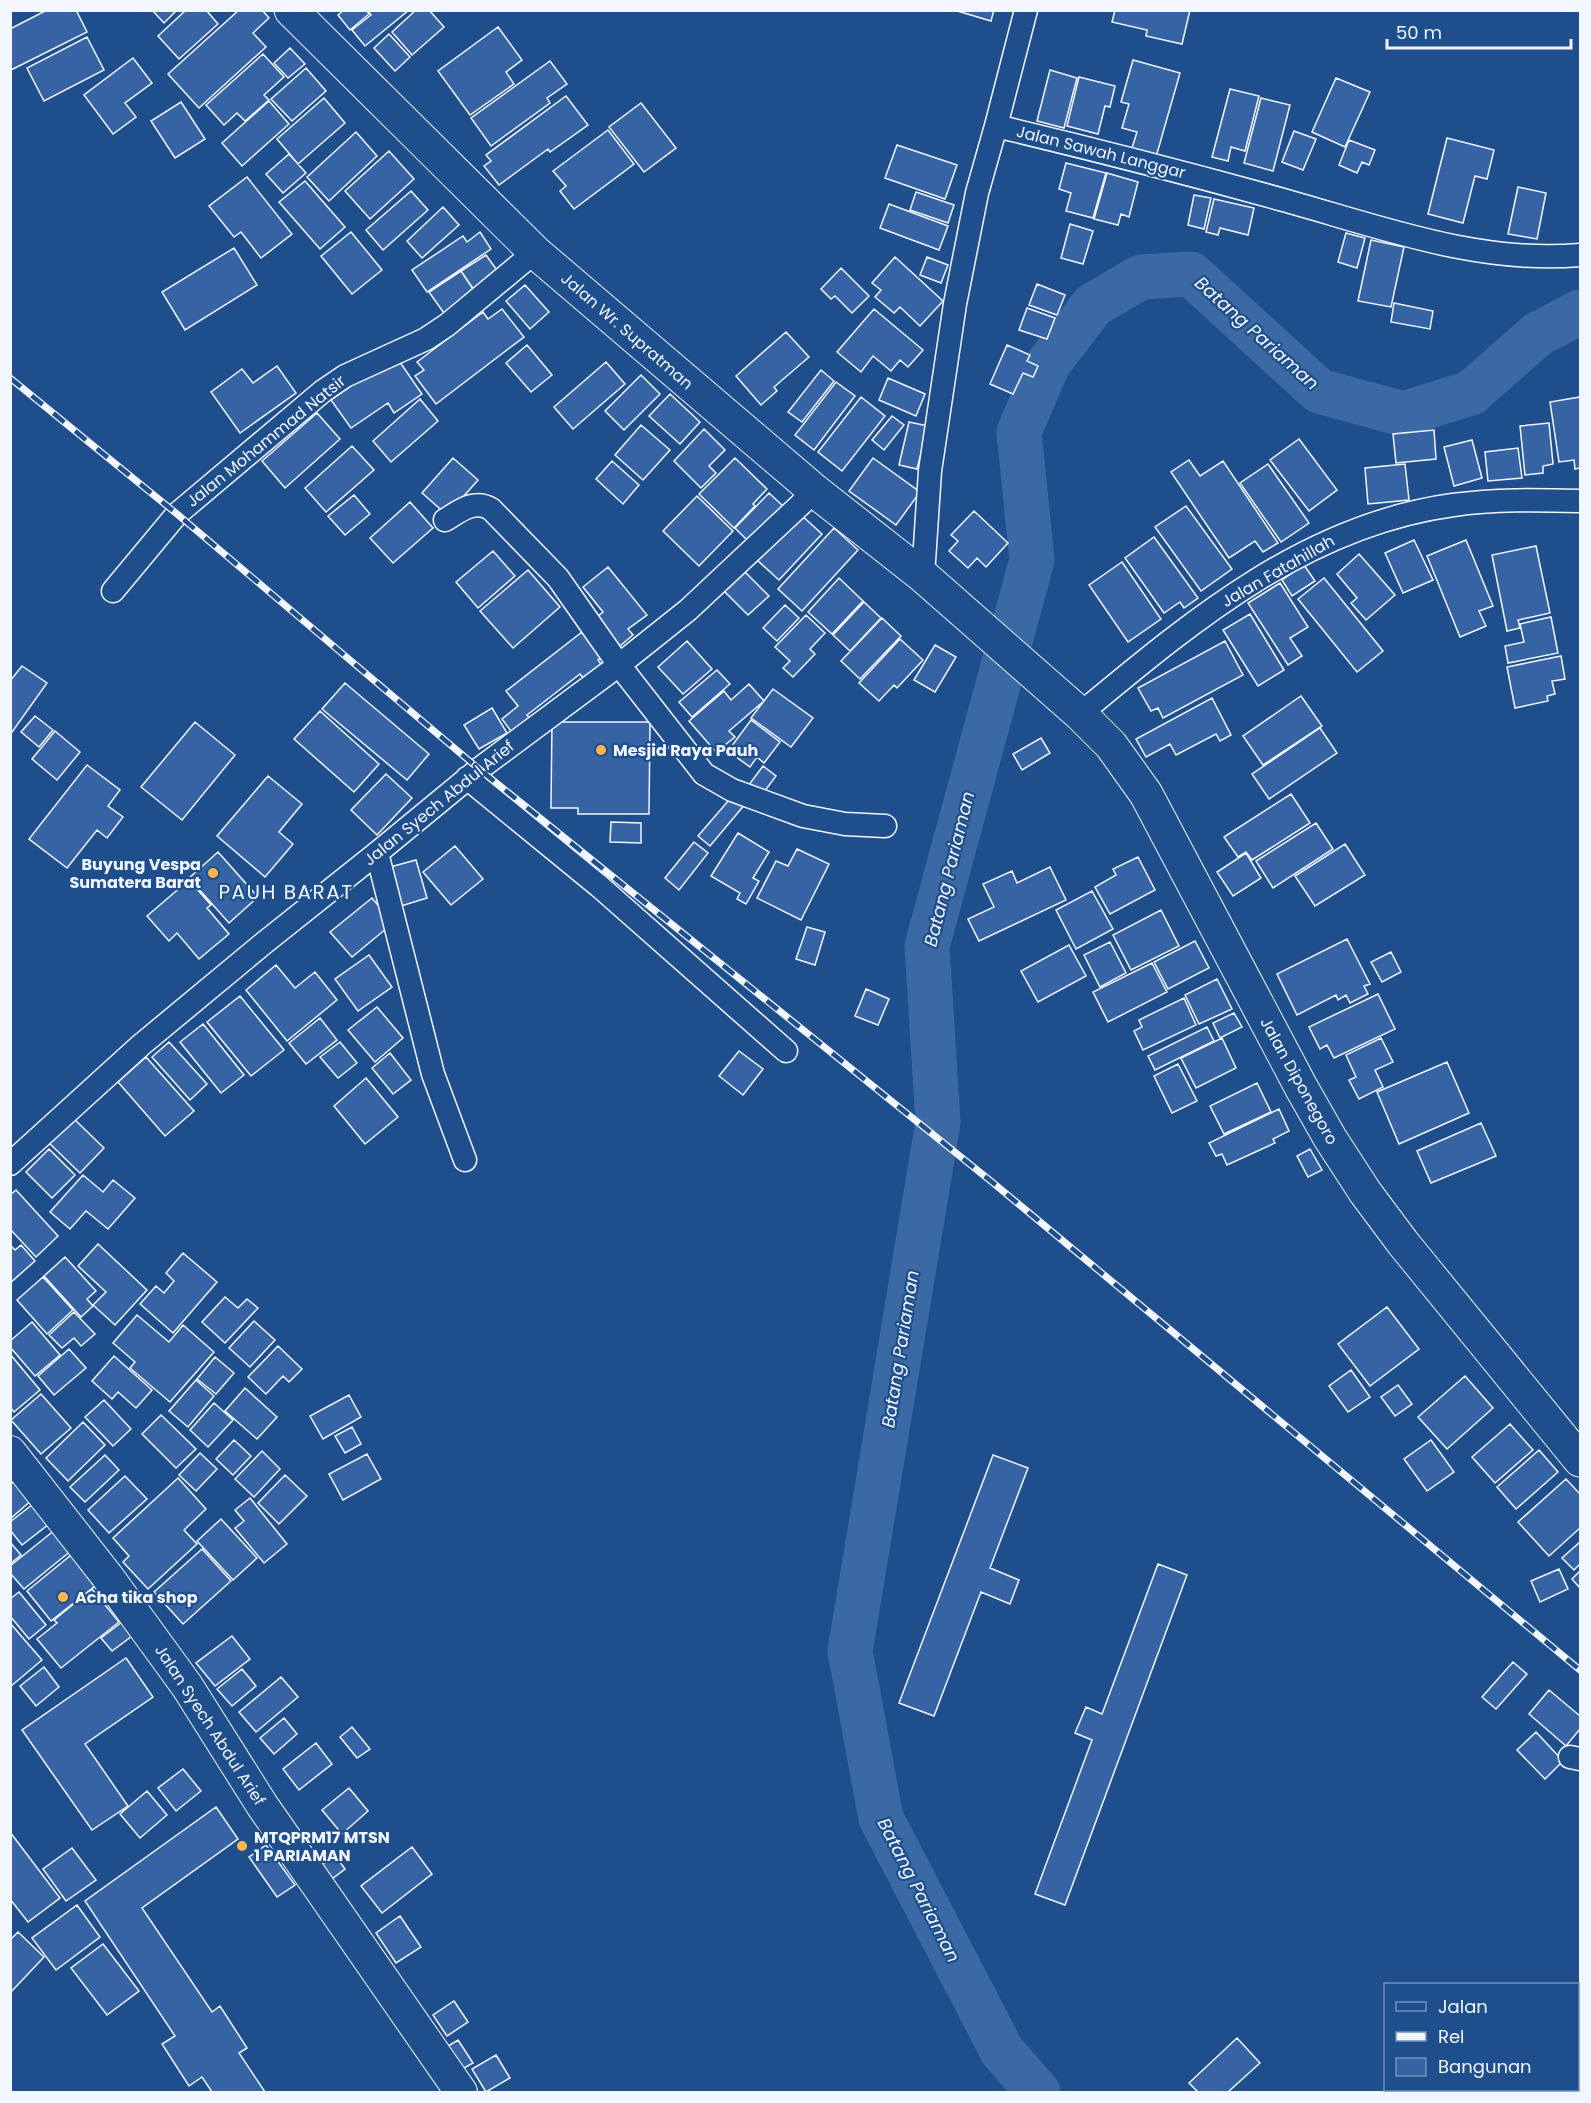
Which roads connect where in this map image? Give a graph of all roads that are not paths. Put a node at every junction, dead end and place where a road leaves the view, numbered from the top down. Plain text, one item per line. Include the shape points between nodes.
1 (291, 10) edge
2 (1026, 10) edge
3 (996, 126) junction
4 (535, 252) junction
5 (1581, 255) edge
6 (815, 491) junction
7 (1581, 501) edge
8 (445, 520) dead end
9 (923, 576) junction
10 (112, 591) dead end
11 (619, 665) junction
12 (1048, 686) joint
13 (1080, 714) junction
14 (467, 778) junction
15 (885, 826) dead end
16 (377, 853) junction
17 (786, 1051) dead end
18 (465, 1160) dead end
19 (10, 1164) edge
20 (1581, 1460) edge
21 (15, 1466) edge
22 (461, 2092) edge

1 - 4 main road, Jalan Wr. Supratman
2 - 3 street
3 - 5 street, Jalan Sawah Langgar via 1429,241 1492,254
3 - 9 street, Jalan Sawah Langgar via 977,193 955,304 930,471
4 - 6 main road, Jalan Wr. Supratman
4 - 10 street, Jalan Mohammad Natsir via 426,339 345,376 323,391 177,514
6 - 9 main road, Jalan Wr. Supratman
6 - 11 street, Jalan Syech Abdul Arief via 688,610
7 - 13 street, Jalan Fatahillah via 1451,505 1343,534 1237,591 1154,652
8 - 11 street via 468,506 477,504 491,509 558,578
9 - 12 main road, Jalan Wr. Supratman
11 - 14 street, Jalan Syech Abdul Arief
11 - 15 street via 688,756 714,781 803,816
12 - 13 main road, Jalan Diponegoro
13 - 20 main road, Jalan Diponegoro via 1111,745 1146,794 1301,1087 1365,1192
14 - 16 street, Jalan Syech Abdul Arief
14 - 17 street via 599,886
16 - 18 street via 433,1074
16 - 19 street, Jalan Syech Abdul Arief via 141,1045
21 - 22 street, Jalan Syech Abdul Arief via 107,1576 187,1686 262,1804

